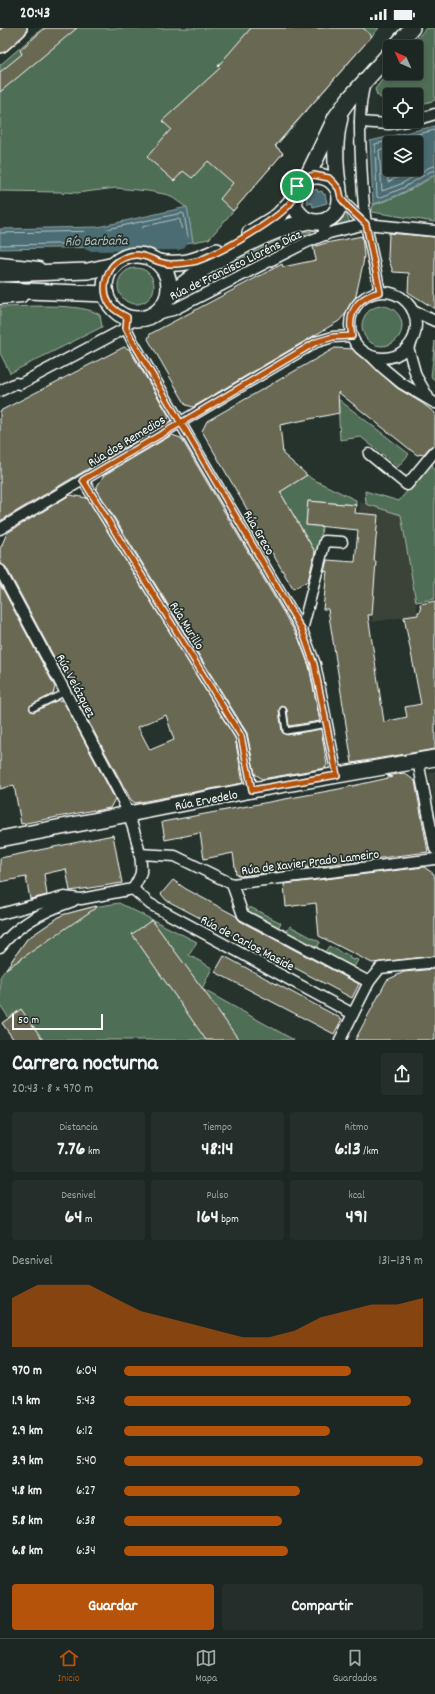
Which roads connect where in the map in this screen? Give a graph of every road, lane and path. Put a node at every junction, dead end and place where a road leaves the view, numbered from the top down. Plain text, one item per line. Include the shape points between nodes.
1 (17, 28) edge
2 (412, 28) edge
3 (402, 40) edge
4 (0, 43) edge
5 (383, 61) edge
6 (366, 81) junction
7 (349, 99) junction
8 (435, 114) edge
9 (423, 118) edge
10 (383, 124) edge
11 (362, 125) junction
12 (307, 177) junction
13 (340, 193) junction
14 (294, 199) junction
15 (366, 224) junction
16 (319, 226) junction
17 (435, 232) edge
18 (158, 262) junction
19 (0, 263) edge
20 (114, 265) junction
21 (65, 272) junction
22 (0, 274) edge
23 (0, 290) edge
24 (380, 292) junction
25 (69, 293) junction
26 (106, 294) junction
27 (0, 299) edge
28 (167, 299) junction
29 (413, 311) junction
30 (155, 314) junction
31 (435, 321) edge
32 (127, 323) junction
33 (352, 336) junction
34 (408, 347) junction
35 (372, 357) junction
36 (0, 391) edge
37 (432, 400) edge
38 (180, 422) junction
39 (435, 451) edge
40 (369, 454) dead end
41 (83, 480) junction
42 (0, 529) edge
43 (342, 542) dead end
44 (0, 570) edge
45 (302, 630) junction
46 (66, 692) junction
47 (34, 708) dead end
48 (283, 710) dead end
49 (328, 724) junction
50 (435, 758) edge
51 (418, 761) junction
52 (337, 775) junction
53 (252, 790) junction
54 (129, 814) junction
55 (0, 839) edge
56 (435, 849) edge
57 (139, 854) junction
58 (435, 859) edge
59 (232, 884) junction
60 (134, 889) junction
61 (81, 898) junction
62 (0, 914) edge
63 (0, 947) edge
64 (435, 962) edge
65 (368, 982) junction
66 (353, 1014) junction
67 (340, 1040) edge

1 - 4 highway
2 - 3 street
5 - 6 street
6 - 7 street
6 - 11 street via 362,91
7 - 12 street via 336,117
7 - 13 street via 338,126 335,159
8 - 9 street
10 - 11 street
11 - 15 street
12 - 13 street via 314,175 329,178
12 - 14 street via 297,186
13 - 15 street via 347,206
13 - 16 street via 340,206 336,213
14 - 16 street via 298,212
14 - 18 street via 278,216 231,245 198,260 170,264
15 - 16 street, Rúa de Francisco Lloréns Díaz
15 - 17 street
15 - 24 street
16 - 28 street via 294,224 265,234 209,266 178,287
16 - 30 street, Rúa de Francisco Lloréns Díaz via 307,242 173,310
18 - 20 street via 150,257 131,255
18 - 28 street via 168,279
19 - 21 street
20 - 21 street
20 - 26 street via 106,278
21 - 22 street
23 - 25 street
24 - 29 street via 400,296 408,302
24 - 33 street via 366,297 355,307 350,322
25 - 26 street
25 - 27 street
26 - 32 street via 110,304
28 - 30 street
29 - 31 street
29 - 34 street via 416,330 414,339
30 - 32 street
32 - 36 street via 20,384 16,383
32 - 38 street, Rúa Greco
33 - 35 street via 356,345
33 - 38 street, Rúa dos Remedios via 333,337 316,342
34 - 35 street via 393,357
34 - 37 street via 416,376
35 - 37 street via 401,383
38 - 41 street, Rúa dos Remedios
38 - 45 street, Rúa Greco
39 - 40 street via 407,485
41 - 42 street, Rúa dos Remedios
41 - 53 street, Rúa Murillo via 241,736
43 - 45 street via 325,540
44 - 46 street, Rúa Velázquez
45 - 49 street, Rúa Greco via 314,664
46 - 47 lane
46 - 54 street, Rúa Velázquez
48 - 49 lane via 286,730
49 - 52 street, Rúa Greco
50 - 51 street, Rúa Ervedelo
51 - 52 street, Rúa Ervedelo
51 - 56 street
52 - 53 street, Rúa Ervedelo
53 - 54 street, Rúa Ervedelo
54 - 55 street, Rúa Ervedelo
54 - 57 street
57 - 59 street, Rúa de Xavier Prado Lameiro via 175,856
57 - 60 street via 140,874
58 - 59 street, Rúa de Xavier Prado Lameiro
59 - 65 street via 244,915
60 - 61 street
60 - 66 street, Rúa de Carlos Maside via 150,904
61 - 62 street via 64,897
61 - 63 street via 42,914 16,930
64 - 65 street via 380,968
65 - 66 street
66 - 67 street

